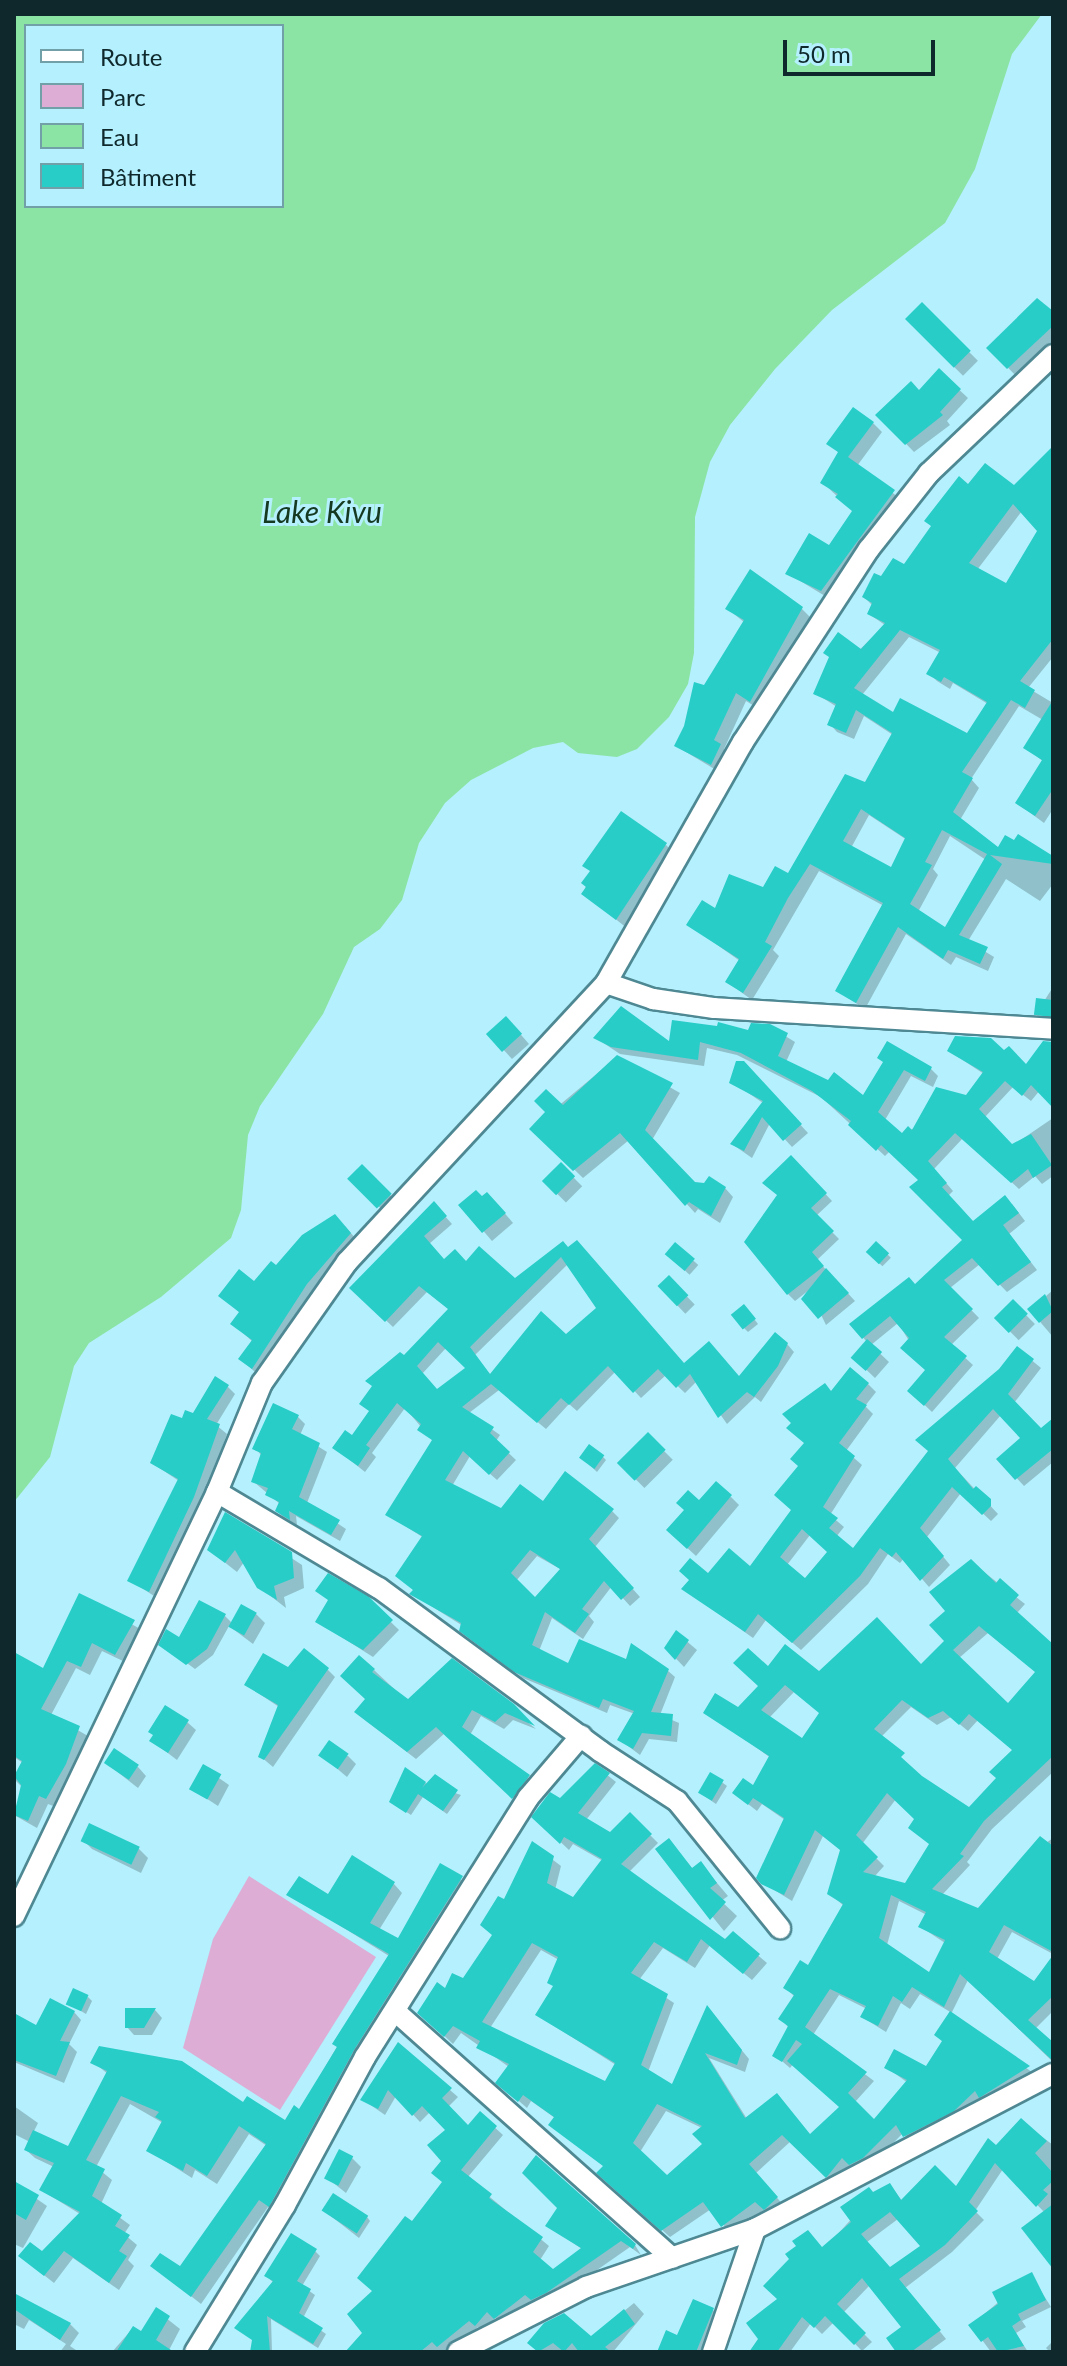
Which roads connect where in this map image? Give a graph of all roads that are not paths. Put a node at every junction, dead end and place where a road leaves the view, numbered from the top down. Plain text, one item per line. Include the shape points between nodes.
1 (1053, 355) edge
2 (606, 983) junction
3 (1053, 1029) edge
4 (217, 1492) junction
5 (581, 1736) junction
6 (14, 1916) edge
7 (780, 1928) dead end
8 (395, 2011) junction
9 (1053, 2074) edge
10 (755, 2229) junction
11 (672, 2258) junction
12 (195, 2352) edge
13 (458, 2352) edge
14 (713, 2352) edge

1 - 2 street via 929,473 869,549 750,729
2 - 3 street via 653,999 714,1008
2 - 4 street via 347,1262 262,1383
4 - 5 street via 379,1588
4 - 6 street
5 - 7 street via 677,1801
5 - 8 street via 528,1798
8 - 11 street
8 - 12 street
9 - 10 street
10 - 11 street
10 - 14 street
11 - 13 street via 586,2287

